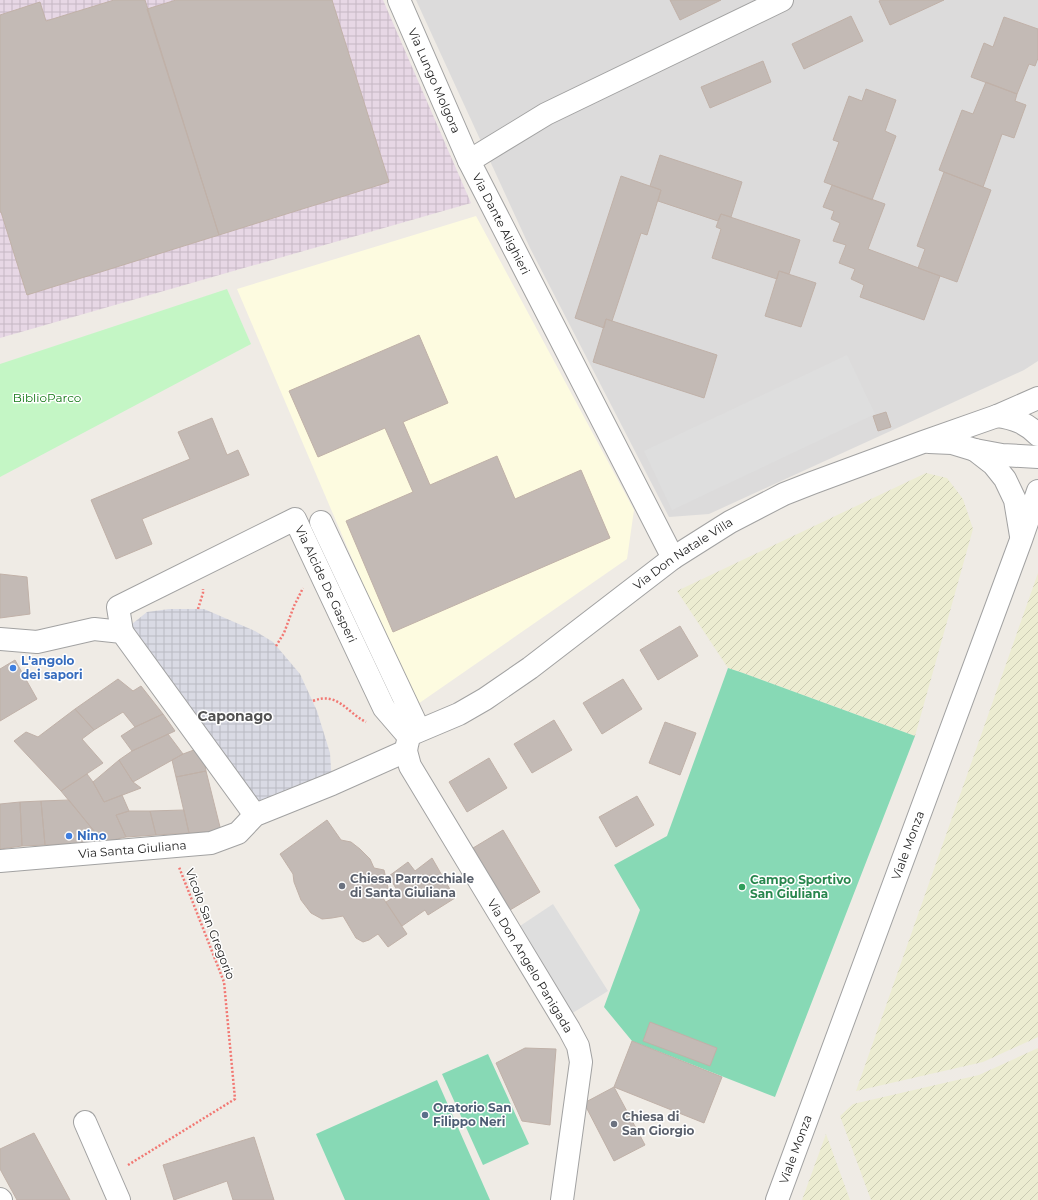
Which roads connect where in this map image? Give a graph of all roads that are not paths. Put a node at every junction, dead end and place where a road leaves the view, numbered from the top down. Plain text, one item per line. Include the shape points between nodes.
1 (399, 0) edge
2 (782, 0) edge
3 (469, 161) junction
4 (1038, 398) edge
5 (997, 416) junction
6 (1038, 435) edge
7 (923, 442) junction
8 (975, 450) junction
9 (1038, 457) edge
10 (1038, 491) edge
11 (321, 522) dead end
12 (1021, 540) junction
13 (672, 558) junction
14 (122, 632) junction
15 (0, 639) edge
16 (411, 740) junction
17 (255, 815) junction
18 (0, 861) edge
19 (85, 1122) dead end
20 (119, 1200) edge
21 (562, 1200) edge
22 (778, 1200) edge

1 - 3 street, Via Lungo Molgora
2 - 3 street, Via Dante Alighieri via 546,114
3 - 13 street, Via Dante Alighieri
4 - 5 street, Via Don Natale Villa
5 - 6 street, Via Don Natale Villa via 1018,420
5 - 7 street, Via Don Natale Villa
7 - 8 street via 952,443
7 - 13 street, Via Don Natale Villa via 784,494 730,522
8 - 9 street
8 - 12 street via 993,464 1012,493
10 - 12 street, Viale Monza
11 - 16 street
12 - 22 street, Viale Monza
13 - 16 street, Via Don Natale Villa via 523,673 485,699
14 - 15 street via 94,629 37,642
14 - 16 street, Via Alcide De Gasperi via 118,607 295,519 384,708
14 - 17 street, Via Alcide De Gasperi
16 - 17 street, Via Don Natale Villa via 332,784
16 - 21 street, Via Don Angelo Panigada via 410,766 418,781 578,1046 581,1062
17 - 18 street, Via Santa Giuliana via 238,833 211,843
19 - 20 street

